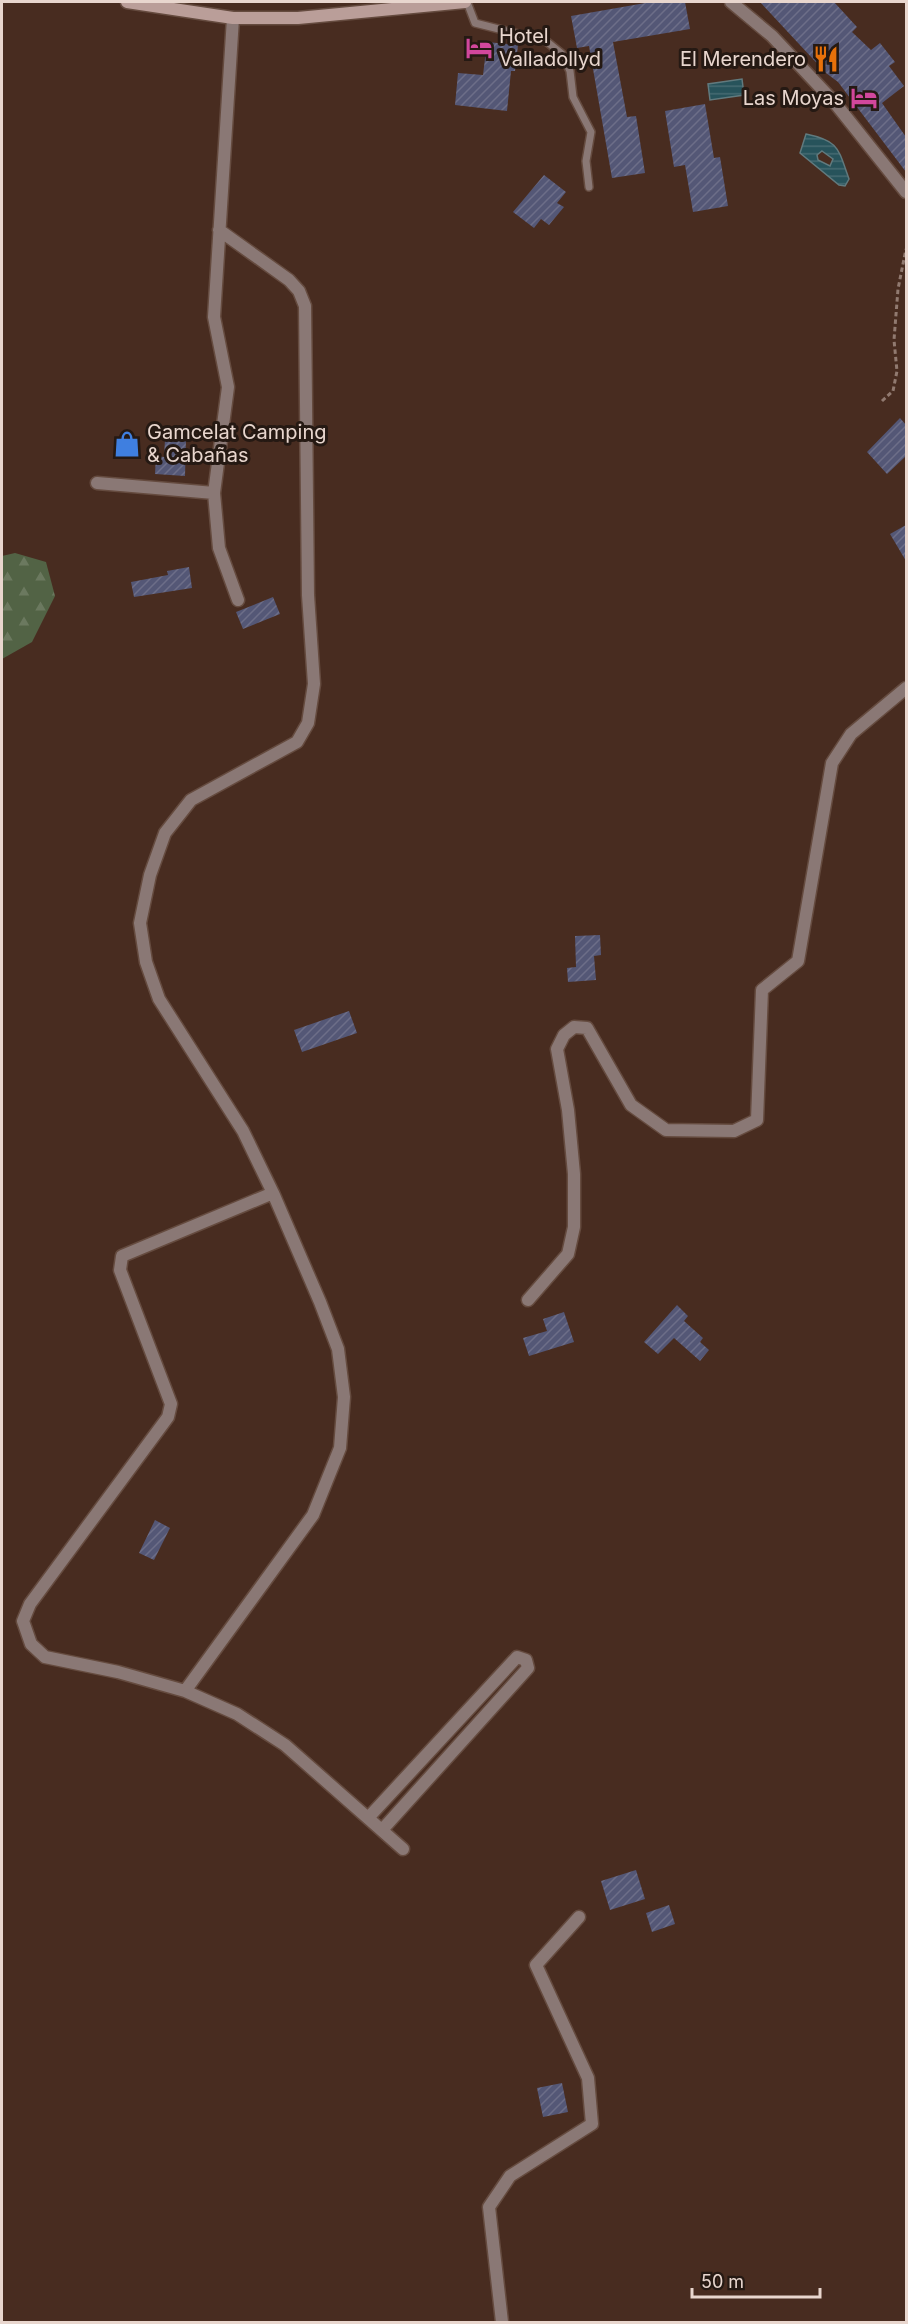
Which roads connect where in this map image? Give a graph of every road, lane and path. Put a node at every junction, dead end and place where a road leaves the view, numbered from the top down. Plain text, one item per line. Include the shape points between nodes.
1 (127, 2) edge
2 (466, 2) edge
3 (731, 2) edge
4 (233, 18) junction
5 (589, 187) dead end
6 (906, 192) edge
7 (219, 230) junction
8 (906, 249) edge
9 (882, 401) dead end
10 (97, 483) dead end
11 (214, 493) junction
12 (238, 600) dead end
13 (906, 688) edge
14 (273, 1193) junction
15 (528, 1300) dead end
16 (185, 1691) junction
17 (368, 1818) junction
18 (382, 1830) junction
19 (403, 1849) dead end
20 (579, 1917) dead end
21 (502, 2322) edge

1 - 4 main road
2 - 4 main road via 298,18
2 - 5 lane via 475,23 546,41 562,54 570,71 573,97 591,132 586,161
3 - 6 street via 772,36 835,103
4 - 7 street
7 - 11 street via 214,317 228,387
7 - 14 street via 289,280 305,306 308,595 314,684 308,723 297,742 191,800 165,833 150,874 140,923 146,962 159,999 243,1131
8 - 9 path via 894,340 897,371 893,391
10 - 11 street
11 - 12 street via 219,548
13 - 15 street via 851,734 832,763 798,961 762,990 757,1120 734,1131 666,1130 631,1105 586,1028 574,1027 564,1035 557,1049 572,1153 573,1227 568,1254
14 - 16 street via 338,1349 344,1397 340,1448 313,1515
14 - 16 street via 122,1256 120,1270 171,1404 168,1417 36,1596 23,1621 31,1644 45,1657
16 - 17 street via 237,1714 285,1745
17 - 18 street
17 - 18 street via 517,1657 526,1660 528,1668
18 - 19 street
20 - 21 street via 536,1965 588,2078 592,2124 510,2176 489,2207

